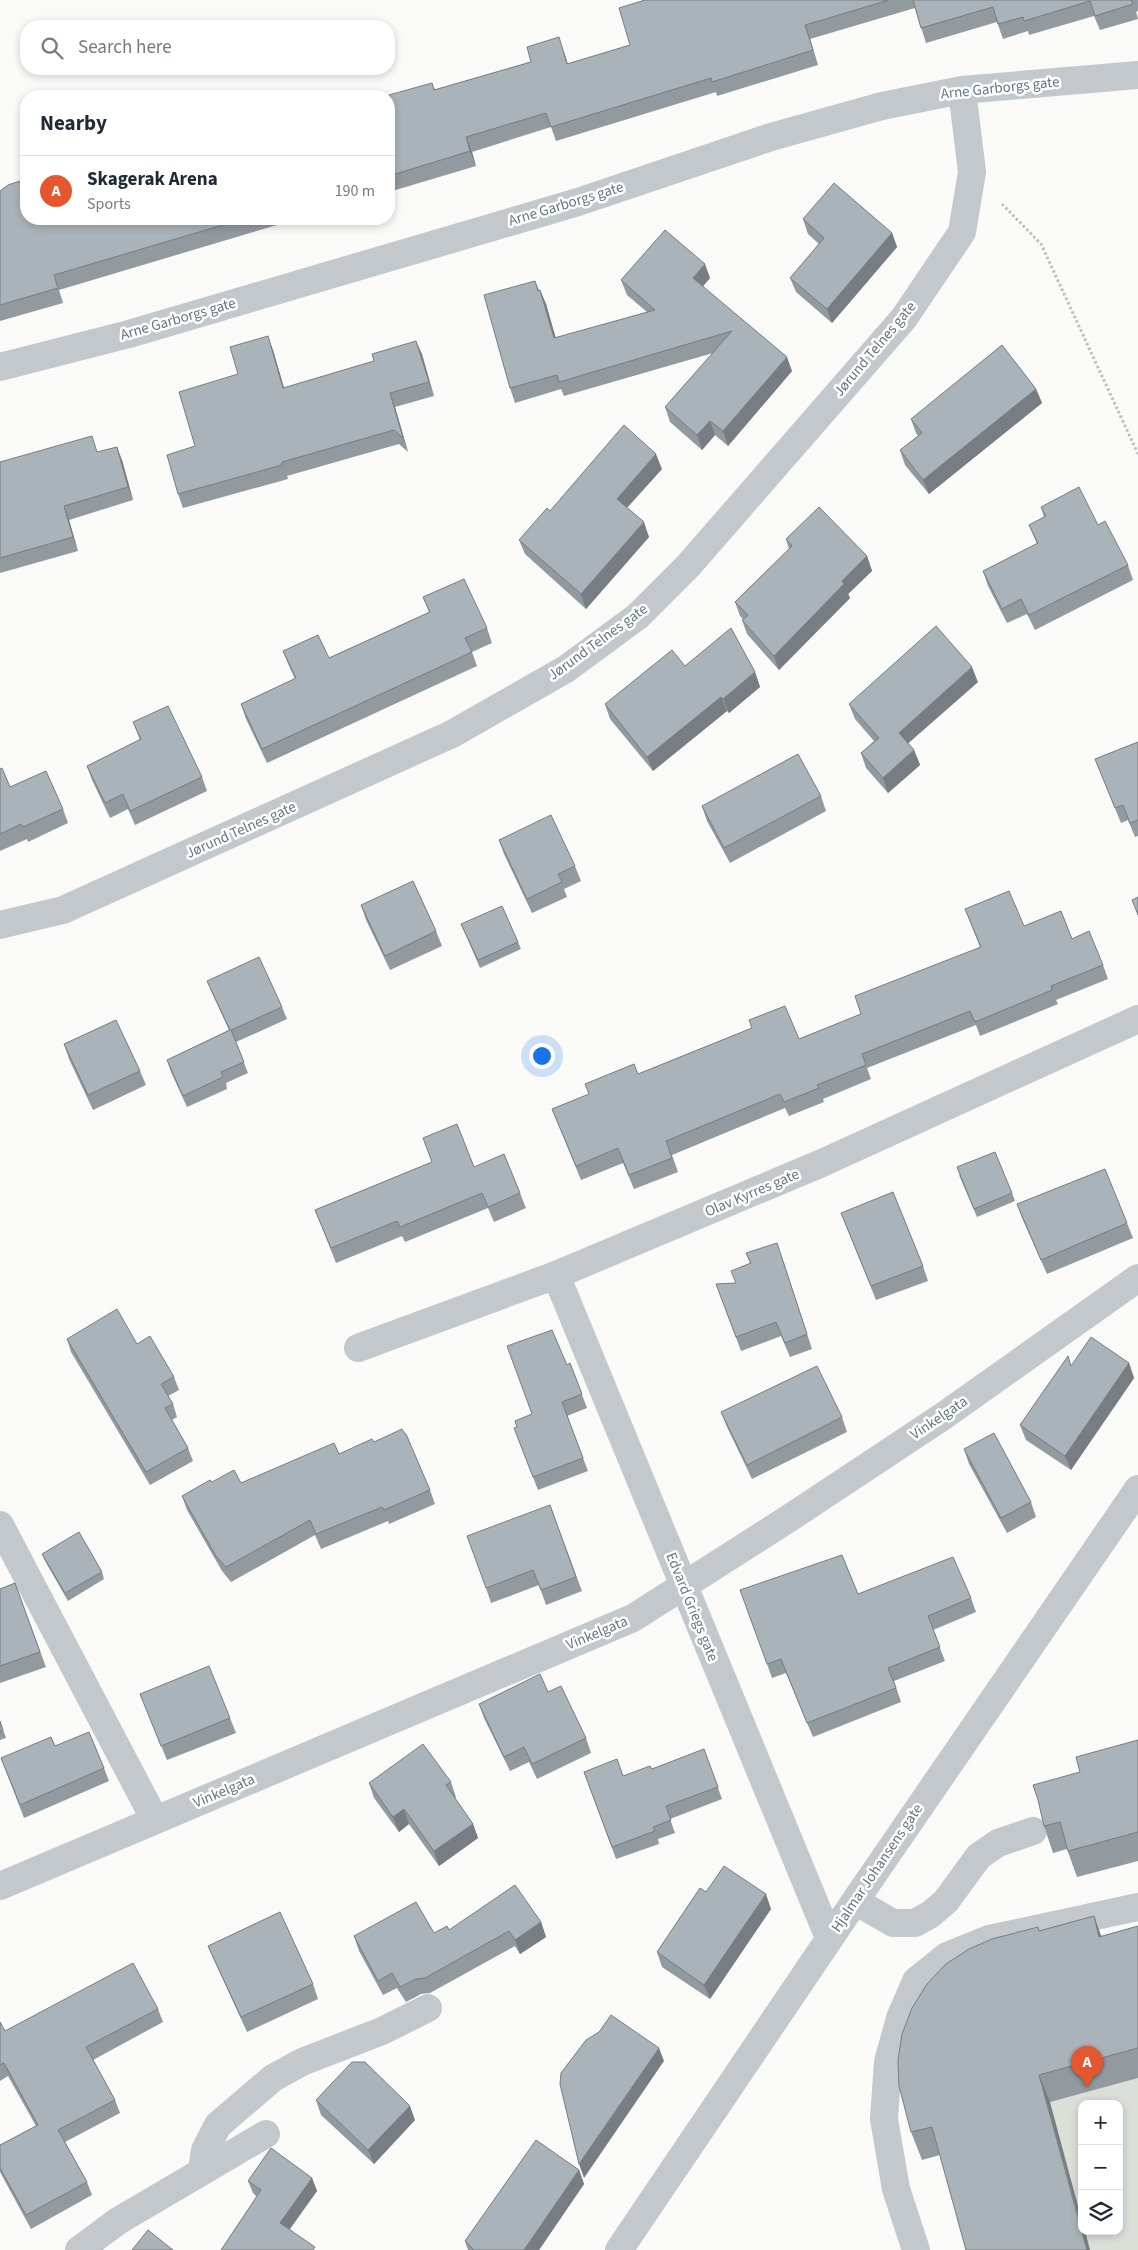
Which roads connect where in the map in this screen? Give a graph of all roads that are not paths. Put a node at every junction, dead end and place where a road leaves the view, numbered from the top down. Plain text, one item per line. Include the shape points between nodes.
1 (1138, 75) edge
2 (962, 90) junction
3 (0, 367) edge
4 (0, 925) edge
5 (1138, 1019) edge
6 (556, 1275) junction
7 (1138, 1278) edge
8 (358, 1348) dead end
9 (1138, 1488) edge
10 (0, 1526) edge
11 (683, 1586) junction
12 (155, 1820) junction
13 (1033, 1831) dead end
14 (0, 1886) edge
15 (855, 1901) junction
16 (1138, 1906) edge
17 (829, 1938) junction
18 (428, 2008) dead end
19 (266, 2134) dead end
20 (202, 2170) junction
21 (79, 2250) edge
22 (619, 2250) edge
23 (916, 2250) edge

1 - 2 street, Arne Garborgs gate
2 - 3 street, Arne Garborgs gate via 882,106 771,137 569,204 129,334
2 - 4 street, Jørund Telnes gate via 972,172 962,232 904,318 688,566 638,616 566,669 452,734 63,910
5 - 6 street, Olav Kyrres gate via 822,1163
6 - 8 street, Olav Kyrres gate
6 - 11 street, Edvard Griegs gate
7 - 11 street, Vinkelgata via 942,1417
9 - 15 street, Hjalmar Johansens gate
10 - 12 street
11 - 12 street, Vinkelgata via 633,1618
11 - 17 street, Edvard Griegs gate
12 - 14 street, Vinkelgata
13 - 15 street via 998,1843 979,1856 946,1901 915,1923 893,1923
15 - 17 street, Hjalmar Johansens gate
16 - 23 street via 989,1939 947,1956 916,1980 900,2018 888,2062 884,2119 896,2188
17 - 22 street, Hjalmar Johansens gate
18 - 20 street via 382,2032 302,2062 274,2078 218,2125 205,2150
19 - 20 street
20 - 21 street via 118,2221

